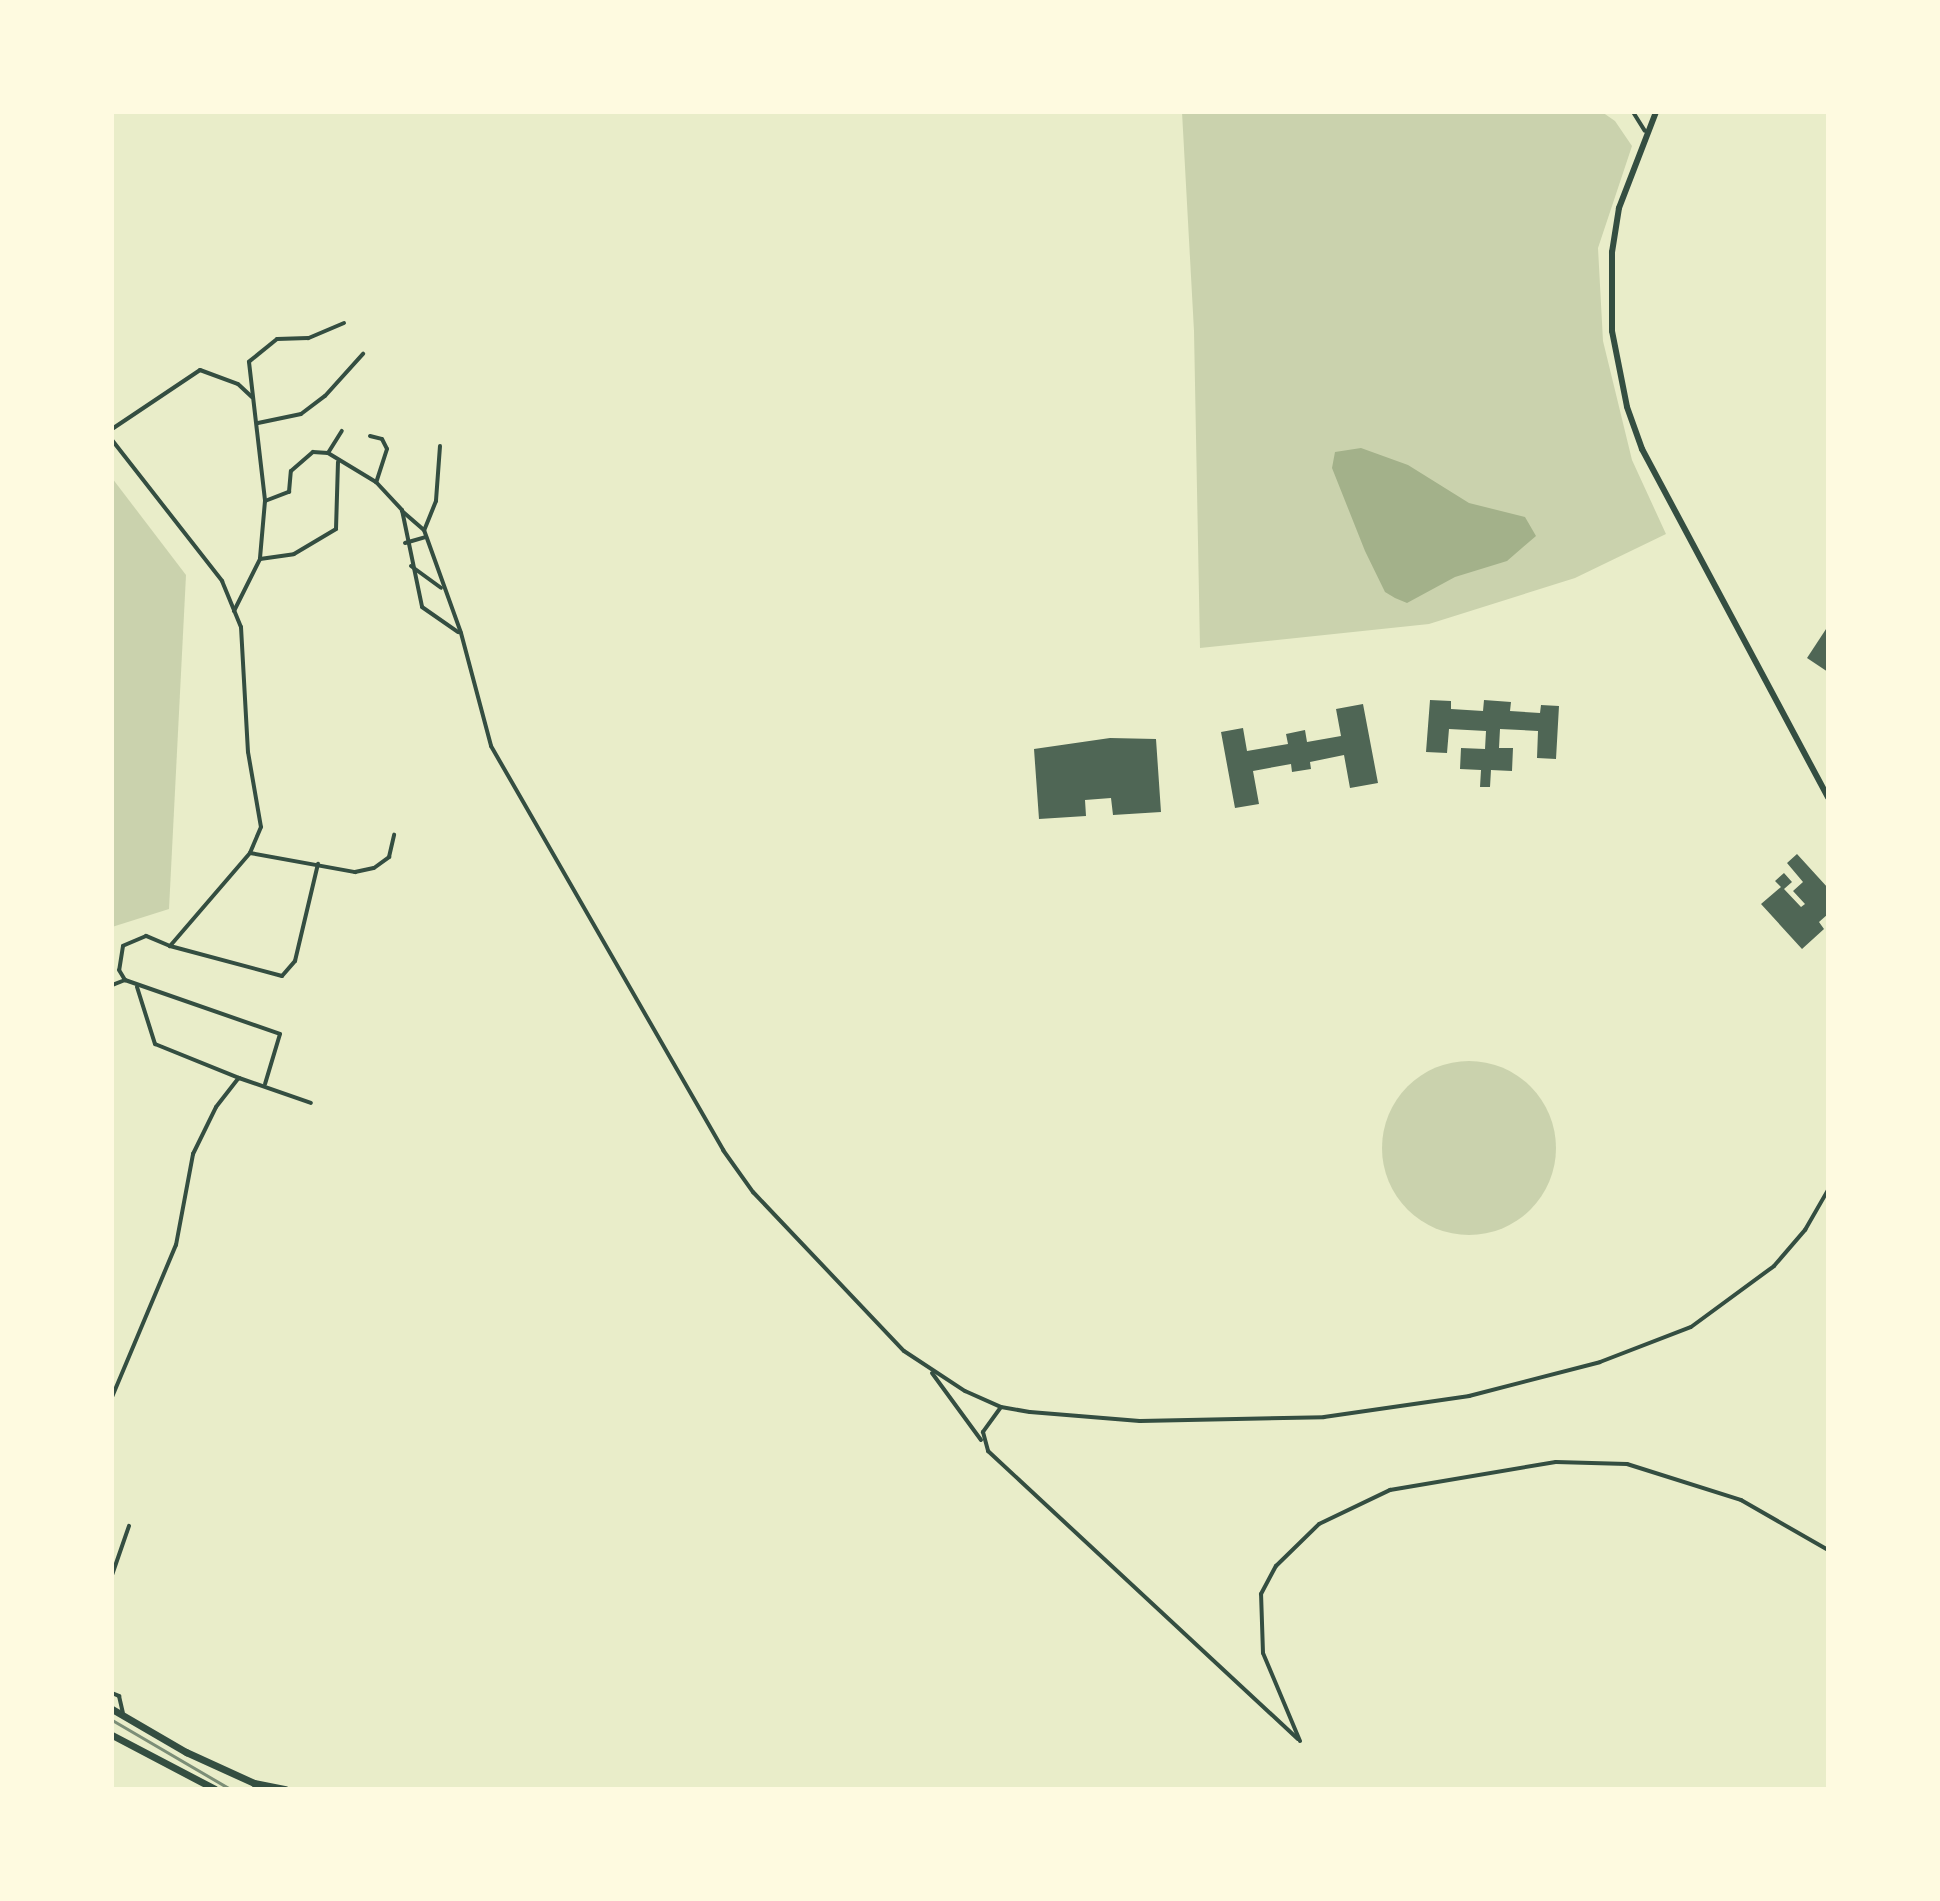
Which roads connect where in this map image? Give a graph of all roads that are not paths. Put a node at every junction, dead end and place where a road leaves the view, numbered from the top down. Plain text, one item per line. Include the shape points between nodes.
1 (1633, 112) edge
2 (1656, 112) edge
3 (1645, 131) junction
4 (344, 323) dead end
5 (363, 354) dead end
6 (254, 398) junction
7 (258, 423) junction
8 (112, 429) edge
9 (342, 431) dead end
10 (370, 436) dead end
11 (112, 440) edge
12 (440, 446) dead end
13 (328, 453) junction
14 (338, 462) junction
15 (376, 482) junction
16 (265, 501) junction
17 (402, 510) junction
18 (424, 530) junction
19 (426, 537) junction
20 (405, 543) junction
21 (260, 559) junction
22 (410, 565) junction
23 (441, 588) junction
24 (234, 611) junction
25 (461, 633) junction
26 (1828, 797) edge
27 (394, 835) dead end
28 (250, 853) junction
29 (318, 864) junction
30 (170, 946) junction
31 (125, 980) junction
32 (112, 985) edge
33 (137, 987) junction
34 (239, 1078) junction
35 (265, 1084) junction
36 (311, 1103) dead end
37 (1828, 1190) edge
38 (931, 1372) junction
39 (112, 1397) edge
40 (1001, 1407) junction
41 (983, 1442) junction
42 (129, 1526) dead end
43 (1828, 1550) edge
44 (112, 1575) edge
45 (112, 1693) edge
46 (112, 1709) edge
47 (124, 1715) junction
48 (112, 1735) edge
49 (215, 1789) edge
50 (285, 1789) edge

1 - 3 street
2 - 3 main road
3 - 26 main road via 1619,208 1612,252 1612,331 1627,407 1642,449
4 - 6 street via 308,338 277,339 259,348 246,371
5 - 7 street via 301,414
6 - 7 street
6 - 8 street via 238,384 200,370
7 - 16 street
9 - 13 street
10 - 15 street via 382,439 387,449
11 - 24 street via 222,581
12 - 18 street via 436,501
13 - 14 street
13 - 16 street via 313,452 299,460 291,471 289,492
14 - 15 street
14 - 21 street via 336,529 294,554
15 - 17 street
16 - 21 street
17 - 18 street
17 - 20 street
18 - 19 street
19 - 20 street
19 - 23 street
20 - 22 street
21 - 24 street
22 - 23 street
22 - 25 street via 422,607
23 - 25 street
24 - 28 street via 242,638 248,752 261,827
25 - 38 street via 491,746 723,1150 753,1192 860,1309
27 - 29 street via 389,857 374,868 355,872
28 - 29 street
28 - 30 street
29 - 30 street via 295,961 282,976
30 - 31 street via 146,936 132,939 119,957
31 - 32 street
31 - 33 street
33 - 34 street via 155,1044
33 - 35 street via 280,1034
34 - 35 street
34 - 39 street via 216,1107 193,1154 176,1245
35 - 36 street
37 - 40 street via 1805,1230 1774,1266 1724,1307 1648,1347 1600,1362 1469,1396 1324,1417 1140,1421
38 - 40 street
38 - 41 street
40 - 41 street via 989,1417
41 - 43 street via 1300,1741 1263,1653 1261,1594 1276,1566 1319,1524 1390,1490 1556,1462 1627,1464 1741,1500
42 - 44 street
45 - 47 street via 119,1696
46 - 47 main road
47 - 50 main road via 226,1771
48 - 49 main road

